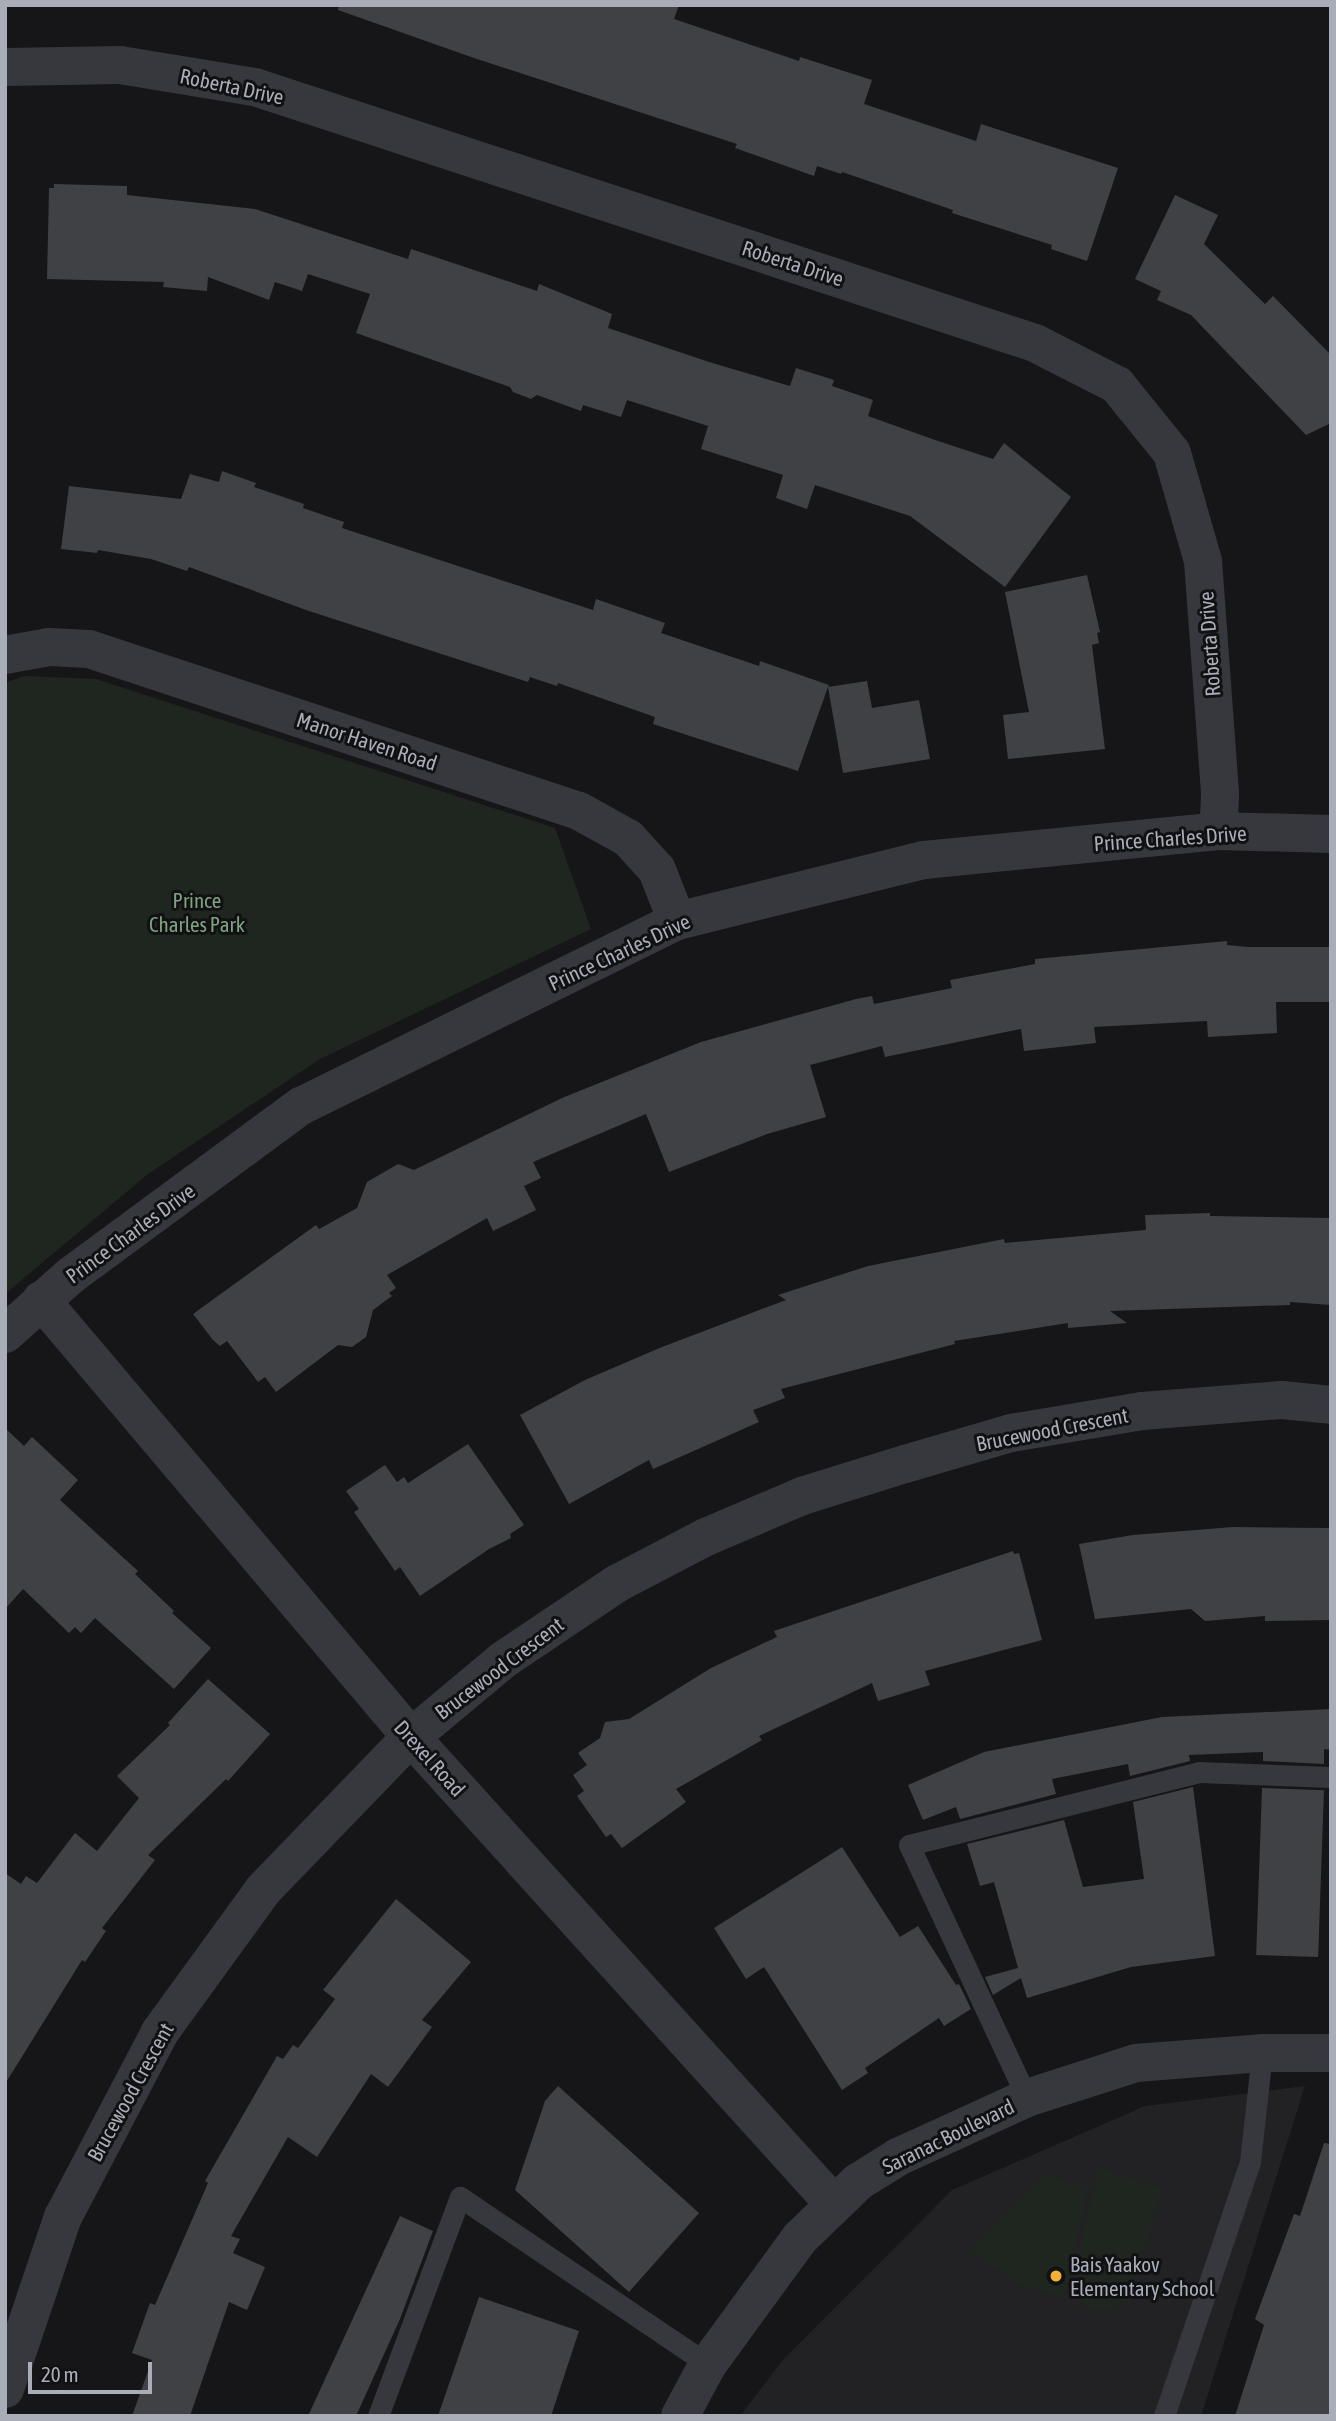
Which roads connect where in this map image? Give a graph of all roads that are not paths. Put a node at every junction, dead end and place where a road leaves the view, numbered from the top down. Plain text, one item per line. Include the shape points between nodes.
1 (5, 67) edge
2 (5, 655) edge
3 (1219, 831) junction
4 (1331, 834) edge
5 (677, 921) junction
6 (41, 1300) junction
7 (5, 1334) edge
8 (1331, 1405) edge
9 (411, 1737) junction
10 (1331, 1777) edge
11 (1262, 2053) junction
12 (1331, 2053) edge
13 (1027, 2098) junction
14 (834, 2204) junction
15 (708, 2364) junction
16 (5, 2389) edge
17 (378, 2416) edge
18 (680, 2416) edge
19 (1164, 2416) edge

1 - 3 street, Roberta Drive via 120,65 255,87 1035,343 1117,385 1172,453 1203,561
2 - 5 street, Manor Haven Road via 49,647 89,649 579,811 628,838 657,870
3 - 4 street, Prince Charles Drive
3 - 5 street, Prince Charles Drive via 924,860
5 - 6 street, Prince Charles Drive via 301,1106
6 - 7 street, Prince Charles Drive
6 - 9 street, Drexel Road
8 - 9 street, Brucewood Crescent via 1282,1399 1142,1411 1024,1431 802,1496 706,1537 616,1584 503,1660
9 - 14 street, Drexel Road
9 - 16 street, Brucewood Crescent via 263,1890 160,2032 63,2217
10 - 13 lane via 1199,1772 909,1845
11 - 12 street, Saranac Boulevard
11 - 13 street, Saranac Boulevard via 1136,2063
11 - 19 lane via 1250,2162
13 - 14 street, Saranac Boulevard via 898,2157 858,2182
14 - 15 street, Saranac Boulevard via 800,2238
15 - 17 lane via 460,2197
15 - 18 street, Saranac Boulevard

